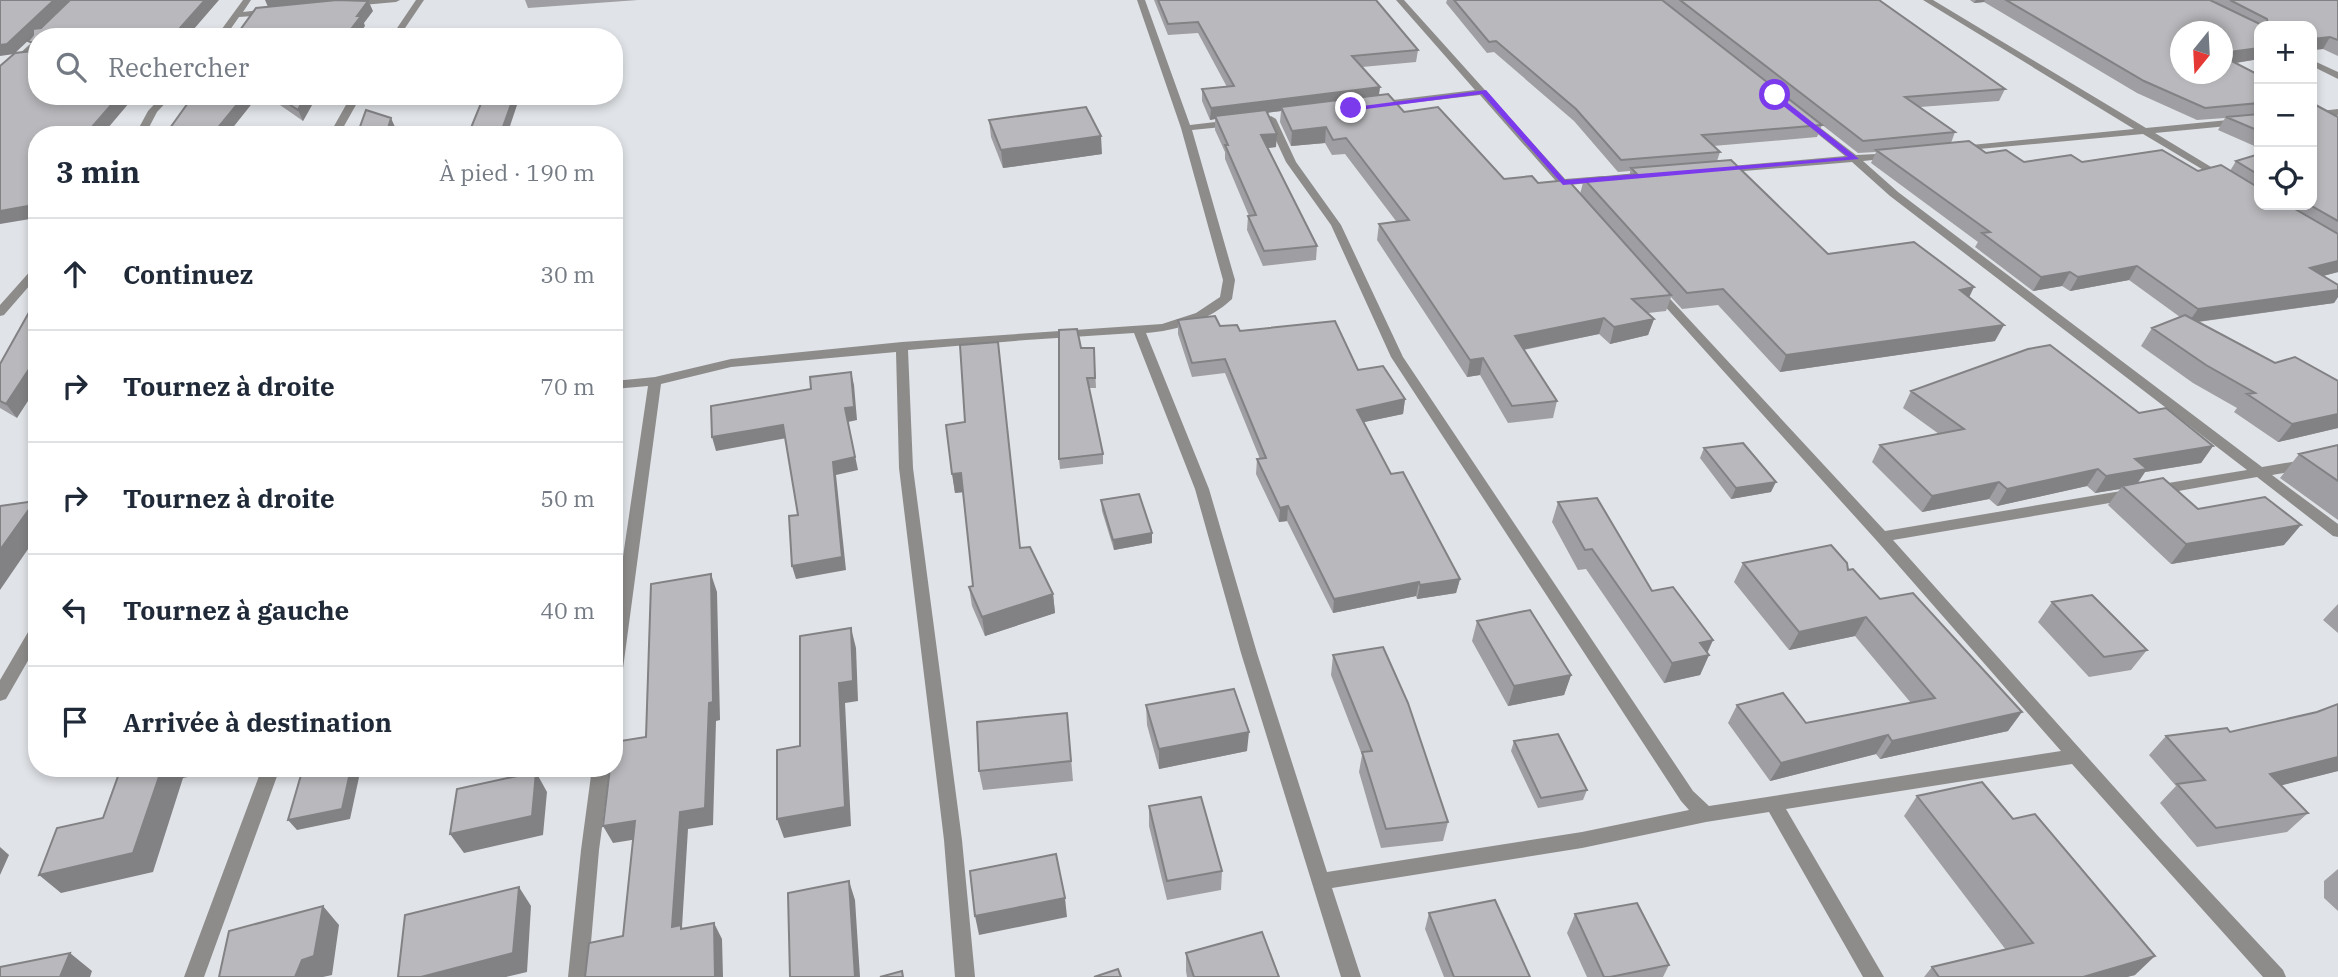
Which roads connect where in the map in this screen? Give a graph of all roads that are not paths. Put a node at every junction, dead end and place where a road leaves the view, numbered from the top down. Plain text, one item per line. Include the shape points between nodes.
1 (247, 0) edge
2 (396, 0) edge
3 (420, 0) edge
4 (1141, 0) edge
5 (1400, 0) edge
6 (1927, 0) edge
7 (342, 5) edge
8 (275, 11) edge
9 (235, 15) junction
10 (226, 28) edge
11 (401, 28) edge
12 (28, 49) edge
13 (28, 59) edge
14 (16, 60) junction
15 (0, 61) edge
16 (2317, 66) edge
17 (0, 76) edge
18 (2338, 76) edge
19 (1484, 92) junction
20 (159, 105) edge
21 (351, 105) edge
22 (1364, 107) edge
23 (1792, 109) edge
24 (2338, 112) edge
25 (2317, 114) edge
26 (1272, 118) edge
27 (2254, 120) edge
28 (1247, 121) edge
29 (145, 126) edge
30 (339, 126) edge
31 (1186, 128) junction
32 (2145, 131) junction
33 (1952, 150) edge
34 (1910, 154) edge
35 (1855, 159) junction
36 (1702, 171) edge
37 (1618, 178) edge
38 (1563, 183) junction
39 (2236, 187) edge
40 (1580, 202) edge
41 (28, 280) edge
42 (1647, 280) edge
43 (0, 312) edge
44 (1139, 330) junction
45 (902, 346) junction
46 (655, 381) junction
47 (623, 384) edge
48 (2338, 460) edge
49 (2260, 472) junction
50 (2338, 532) edge
51 (1882, 537) junction
52 (623, 611) edge
53 (28, 646) edge
54 (0, 694) edge
55 (2076, 756) junction
56 (268, 777) edge
57 (600, 777) edge
58 (1774, 804) junction
59 (1706, 814) junction
60 (1320, 882) junction
61 (194, 977) edge
62 (578, 977) edge
63 (965, 977) edge
64 (1351, 977) edge
65 (1874, 977) edge
66 (2276, 977) edge

1 - 9 street
2 - 7 street
3 - 11 street
4 - 31 street
5 - 19 street
6 - 32 street
8 - 9 street
9 - 10 street
12 - 14 street
13 - 14 street
14 - 15 street
14 - 17 street
16 - 18 street
19 - 22 street
19 - 38 street
20 - 29 street
21 - 30 street
23 - 35 street
24 - 25 street
26 - 59 street via 1292,162 1336,225 1397,357 1687,796
27 - 32 street
28 - 31 street
31 - 44 street via 1229,280 1226,299 1200,316
32 - 33 street
32 - 39 street
34 - 35 street
35 - 36 street
35 - 49 street via 1915,210
37 - 38 street
38 - 40 street
41 - 43 street
42 - 51 street
44 - 45 street
44 - 60 street via 1202,489
45 - 46 street via 731,363
45 - 63 street via 906,468 953,840
46 - 47 street
46 - 52 street
48 - 49 street
49 - 50 street
49 - 51 street
51 - 55 street
53 - 54 street
55 - 58 street
55 - 66 street
56 - 61 street
57 - 62 street
58 - 59 street
58 - 65 street
59 - 60 street via 1583,840
60 - 64 street

